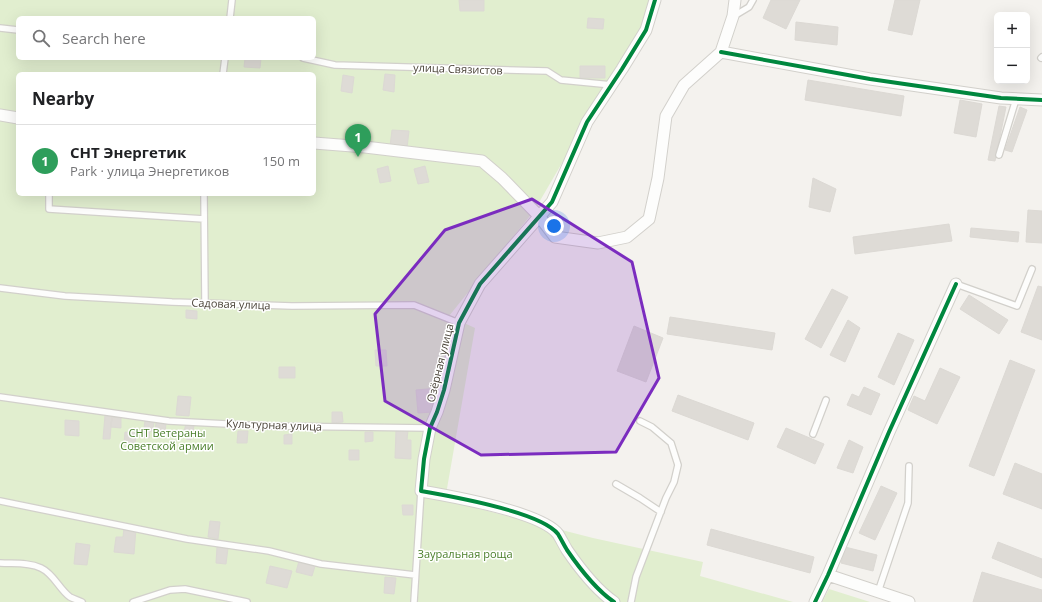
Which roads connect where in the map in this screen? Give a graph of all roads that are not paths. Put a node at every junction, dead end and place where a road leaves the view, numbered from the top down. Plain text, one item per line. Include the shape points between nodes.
1 (232, 0) edge
2 (655, 0) edge
3 (735, 0) edge
4 (753, 0) edge
5 (230, 16) edge
6 (733, 16) junction
7 (0, 28) edge
8 (16, 30) edge
9 (721, 52) junction
10 (225, 60) edge
11 (312, 60) edge
12 (223, 72) edge
13 (612, 85) junction
14 (1016, 99) junction
15 (1042, 100) edge
16 (0, 115) edge
17 (16, 118) edge
18 (316, 143) edge
19 (999, 155) dead end
20 (49, 196) edge
21 (204, 196) edge
22 (539, 216) junction
23 (204, 219) junction
24 (1032, 269) dead end
25 (956, 284) joint
26 (0, 288) edge
27 (205, 303) junction
28 (459, 323) junction
29 (0, 397) edge
30 (826, 400) dead end
31 (640, 420) dead end
32 (430, 428) junction
33 (813, 434) dead end
34 (909, 466) dead end
35 (616, 484) dead end
36 (422, 491) junction
37 (0, 501) edge
38 (661, 512) junction
39 (0, 563) edge
40 (415, 574) junction
41 (828, 575) junction
42 (878, 592) junction
43 (82, 602) edge
44 (133, 602) edge
45 (247, 602) edge
46 (414, 602) edge
47 (614, 602) edge
48 (631, 602) edge
49 (814, 602) edge
50 (908, 602) edge

1 - 5 lane
2 - 13 street, Озёрная улица via 646,30
3 - 6 street
4 - 6 lane via 749,7
6 - 9 street
7 - 8 lane
9 - 14 street via 870,79
9 - 22 street via 684,85 666,116 658,178 649,219 628,236 598,243 555,237
10 - 12 lane
11 - 13 lane, улица Связистов via 335,65 547,71 561,80
13 - 22 street, Озёрная улица via 587,122 552,202
14 - 15 street
14 - 19 lane
16 - 17 street
18 - 22 street via 482,161
20 - 23 lane via 49,209
21 - 23 lane
22 - 28 street, Озёрная улица via 480,284
23 - 27 lane
24 - 25 lane via 1018,306
25 - 41 street
26 - 27 lane, Садовая улица via 65,296
27 - 28 lane, Садовая улица via 292,306 414,305
28 - 32 street, Озёрная улица via 444,390
29 - 32 lane, Культурная улица via 169,421 275,426
30 - 33 lane
31 - 38 lane via 671,444 678,464 674,482
32 - 36 street, Озёрная улица via 424,459
34 - 42 lane via 908,503
35 - 38 lane
36 - 40 lane, Озёрная улица
36 - 47 street via 474,501 546,524 557,533 593,584
37 - 40 lane via 187,539 269,551 321,564
38 - 48 lane via 636,577
39 - 43 lane via 29,564 42,568 70,597
40 - 46 lane, Озёрная улица
41 - 42 street
41 - 49 street
42 - 50 street
44 - 45 lane via 170,590 185,589

